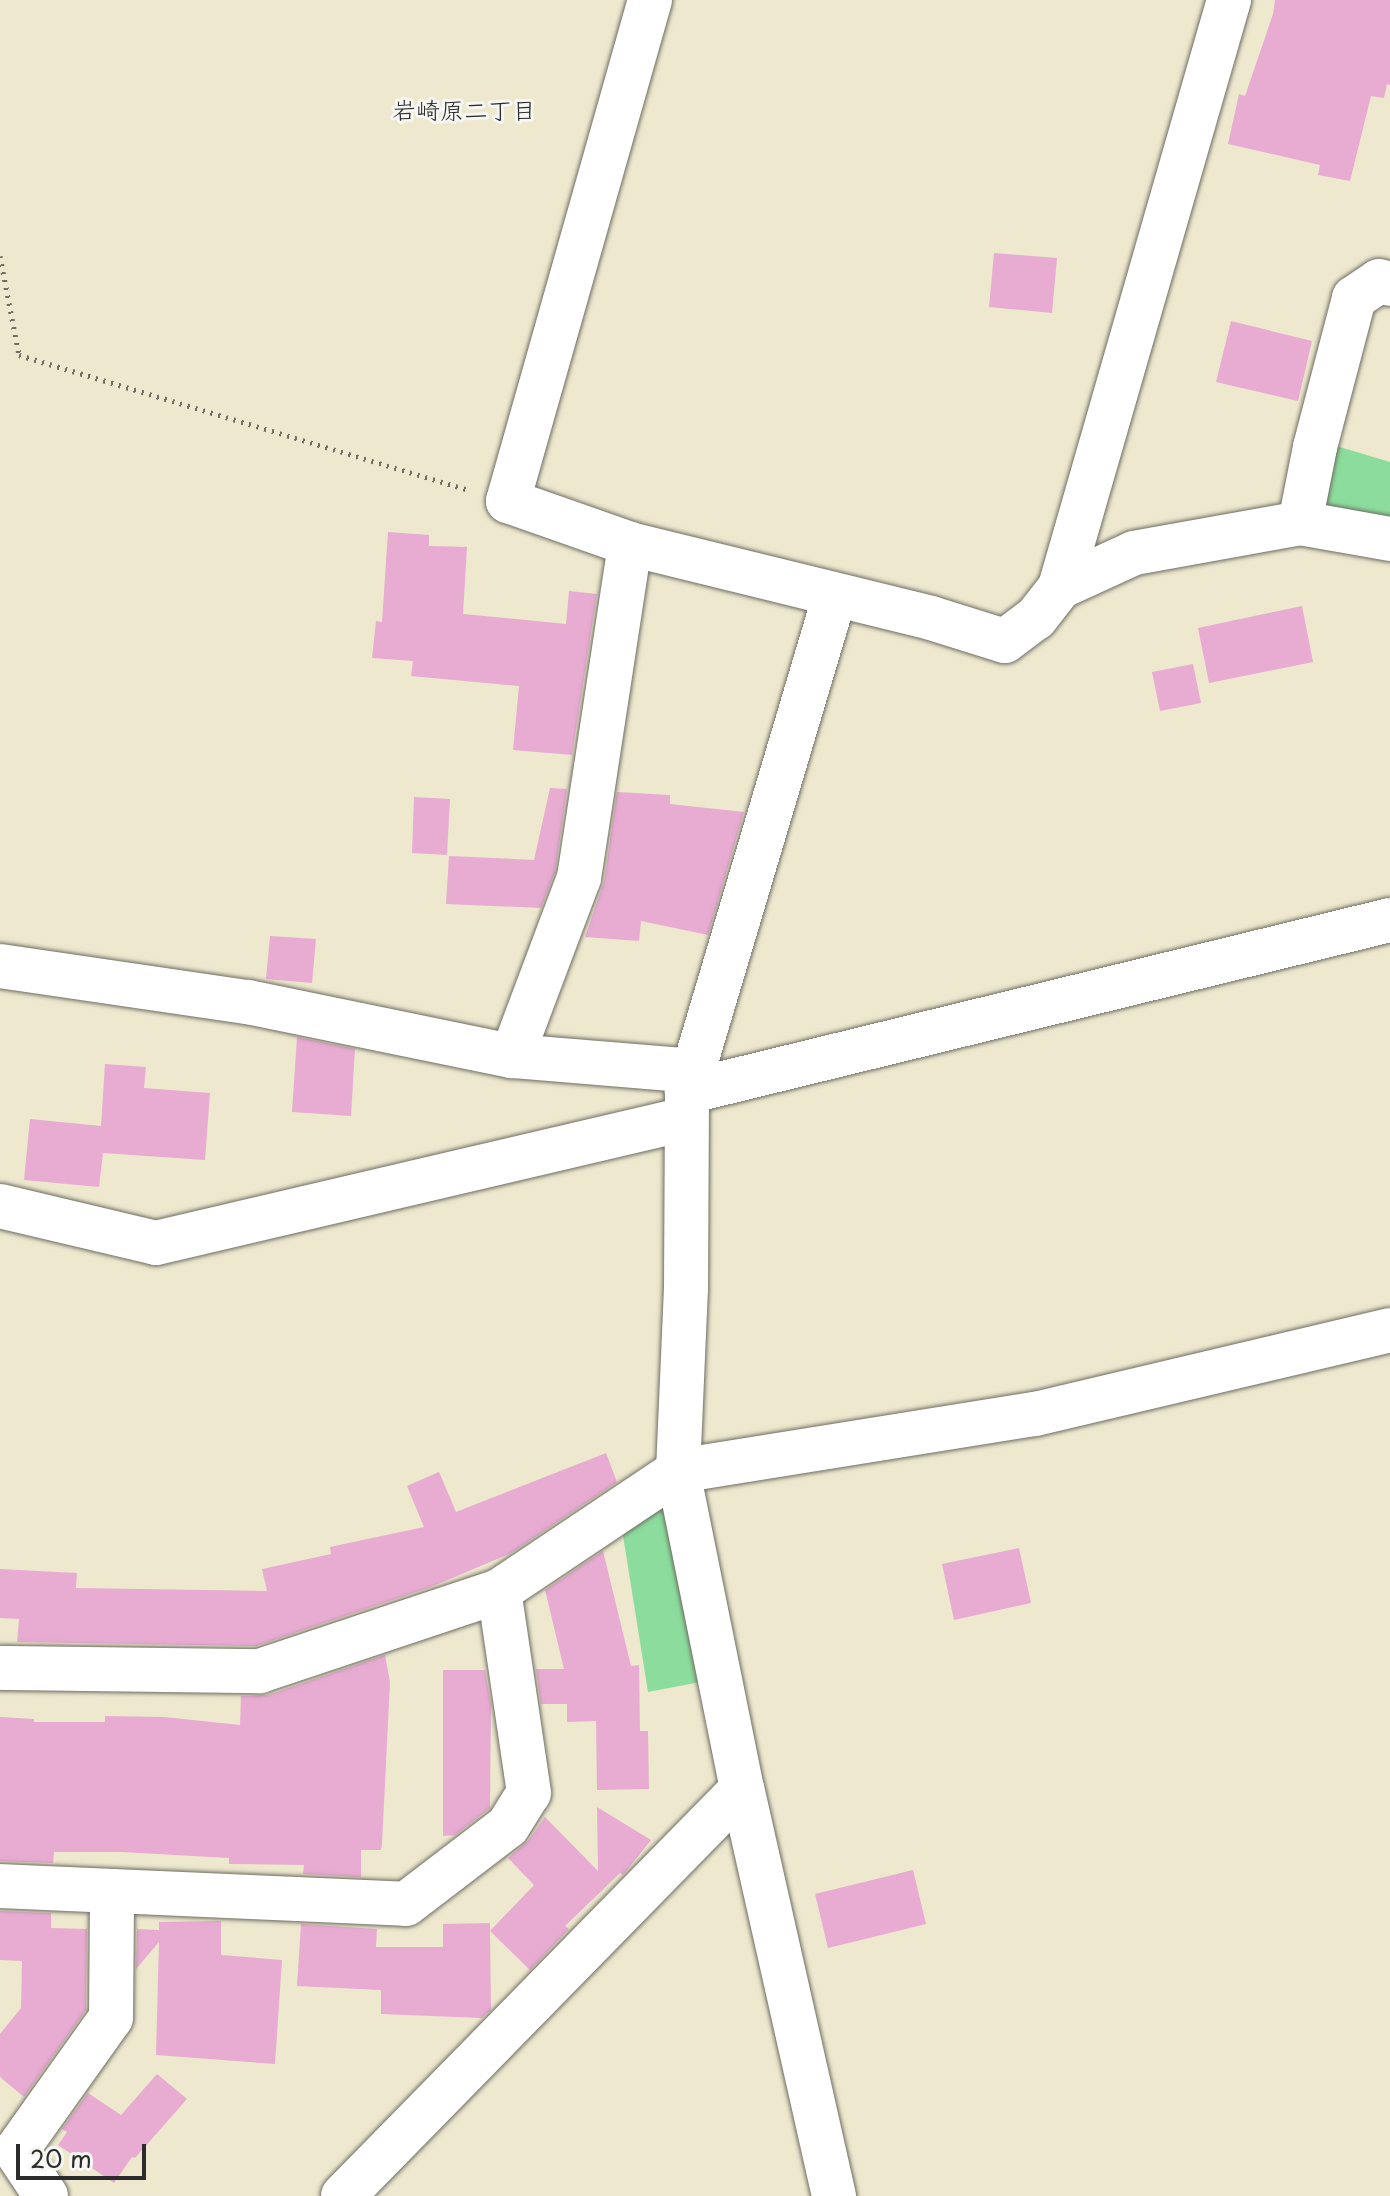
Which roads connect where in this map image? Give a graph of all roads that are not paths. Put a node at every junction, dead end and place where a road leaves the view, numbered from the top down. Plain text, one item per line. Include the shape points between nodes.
1 (650, 0) edge
2 (1229, 0) edge
3 (1390, 284) edge
4 (1300, 523) junction
5 (1390, 539) edge
6 (630, 544) junction
7 (1060, 587) junction
8 (835, 595) junction
9 (1390, 920) edge
10 (0, 966) edge
11 (512, 1056) junction
12 (689, 1094) junction
13 (0, 1206) edge
14 (1390, 1330) edge
15 (678, 1471) junction
16 (499, 1591) junction
17 (0, 1668) edge
18 (742, 1789) junction
19 (0, 1886) edge
20 (112, 1891) junction
21 (350, 2193) edge
22 (46, 2196) edge
23 (834, 2196) edge

1 - 6 street via 508,501
2 - 7 street
3 - 4 street via 1379,281 1354,298
4 - 5 street
4 - 7 street via 1134,553
6 - 8 street
6 - 11 street via 579,878
7 - 8 street via 1036,618 1005,641
8 - 12 street
9 - 12 street
10 - 11 street via 248,1002
11 - 12 street
12 - 13 street via 156,1243
12 - 15 street
14 - 15 street via 1035,1414
15 - 16 street
15 - 18 street
16 - 17 street via 260,1671
16 - 20 street via 529,1793 508,1826 406,1904
18 - 21 street
18 - 23 street
19 - 20 street
20 - 22 street via 111,2018 16,2151

